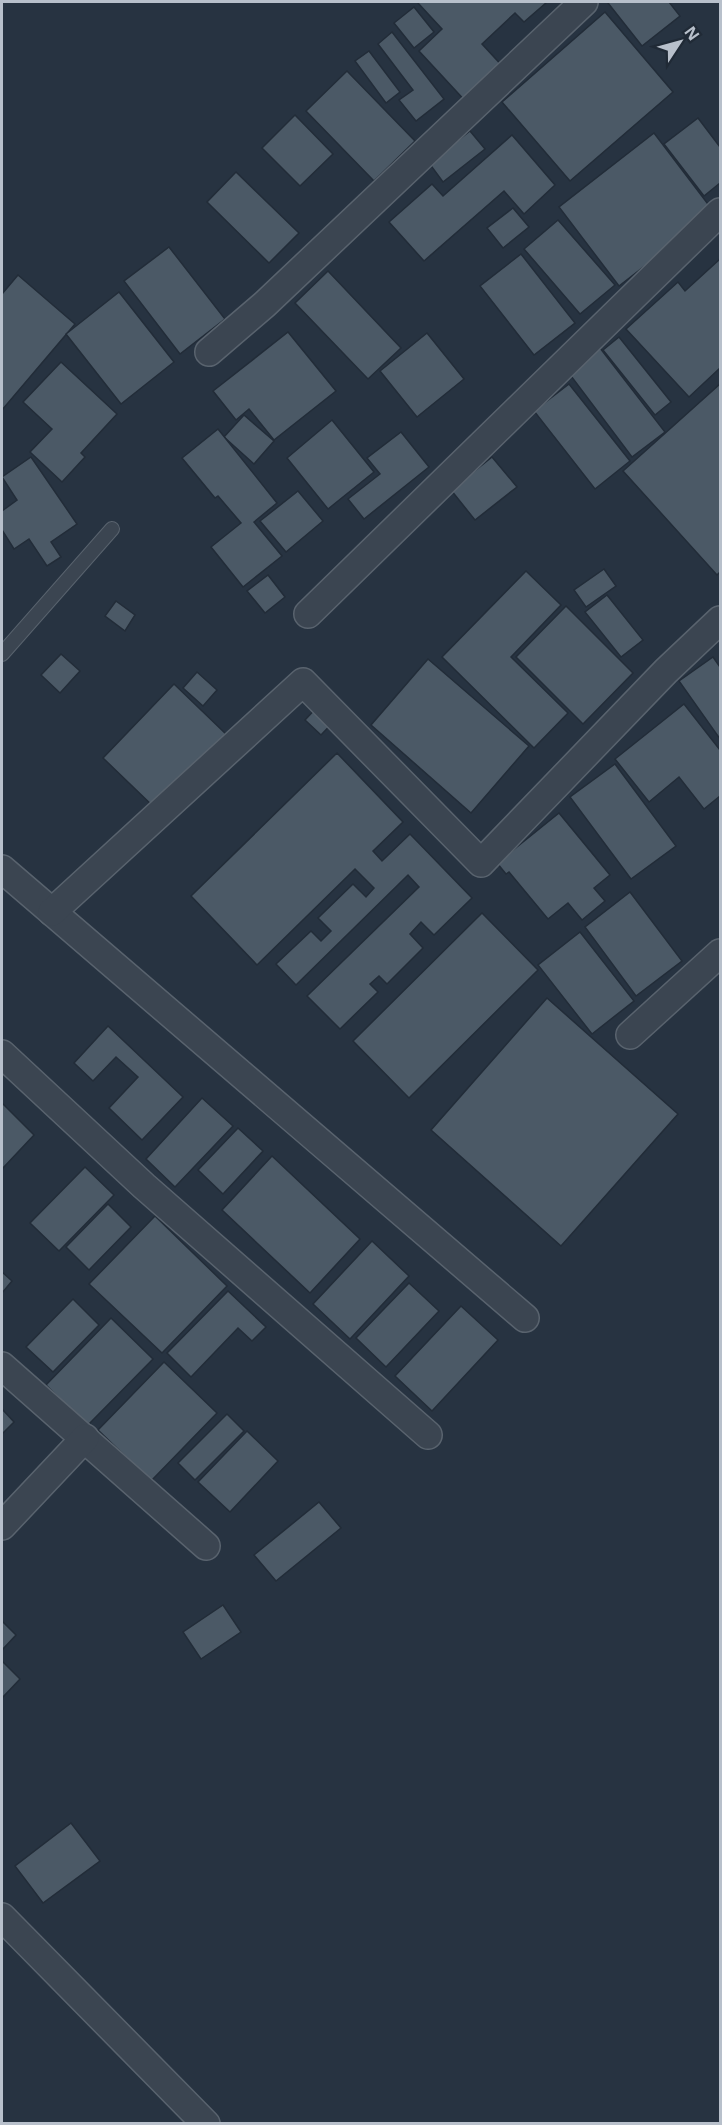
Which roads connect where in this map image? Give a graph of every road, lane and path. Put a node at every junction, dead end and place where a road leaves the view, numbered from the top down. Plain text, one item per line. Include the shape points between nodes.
1 (584, 2) edge
2 (720, 212) edge
3 (209, 352) dead end
4 (112, 529) dead end
5 (308, 614) dead end
6 (720, 620) edge
7 (2, 654) edge
8 (2, 869) edge
9 (52, 912) junction
10 (720, 953) edge
11 (630, 1035) dead end
12 (2, 1054) edge
13 (525, 1318) dead end
14 (2, 1366) edge
15 (428, 1435) dead end
16 (85, 1437) junction
17 (2, 1526) edge
18 (206, 1546) dead end
19 (2, 1917) edge
20 (206, 2124) edge

1 - 3 street via 265,304
2 - 5 street
4 - 7 lane
6 - 9 street via 481,863 303,681
8 - 9 street
9 - 13 street
10 - 11 street
12 - 15 street via 144,1186
14 - 16 street
16 - 17 street
16 - 18 street
19 - 20 street

